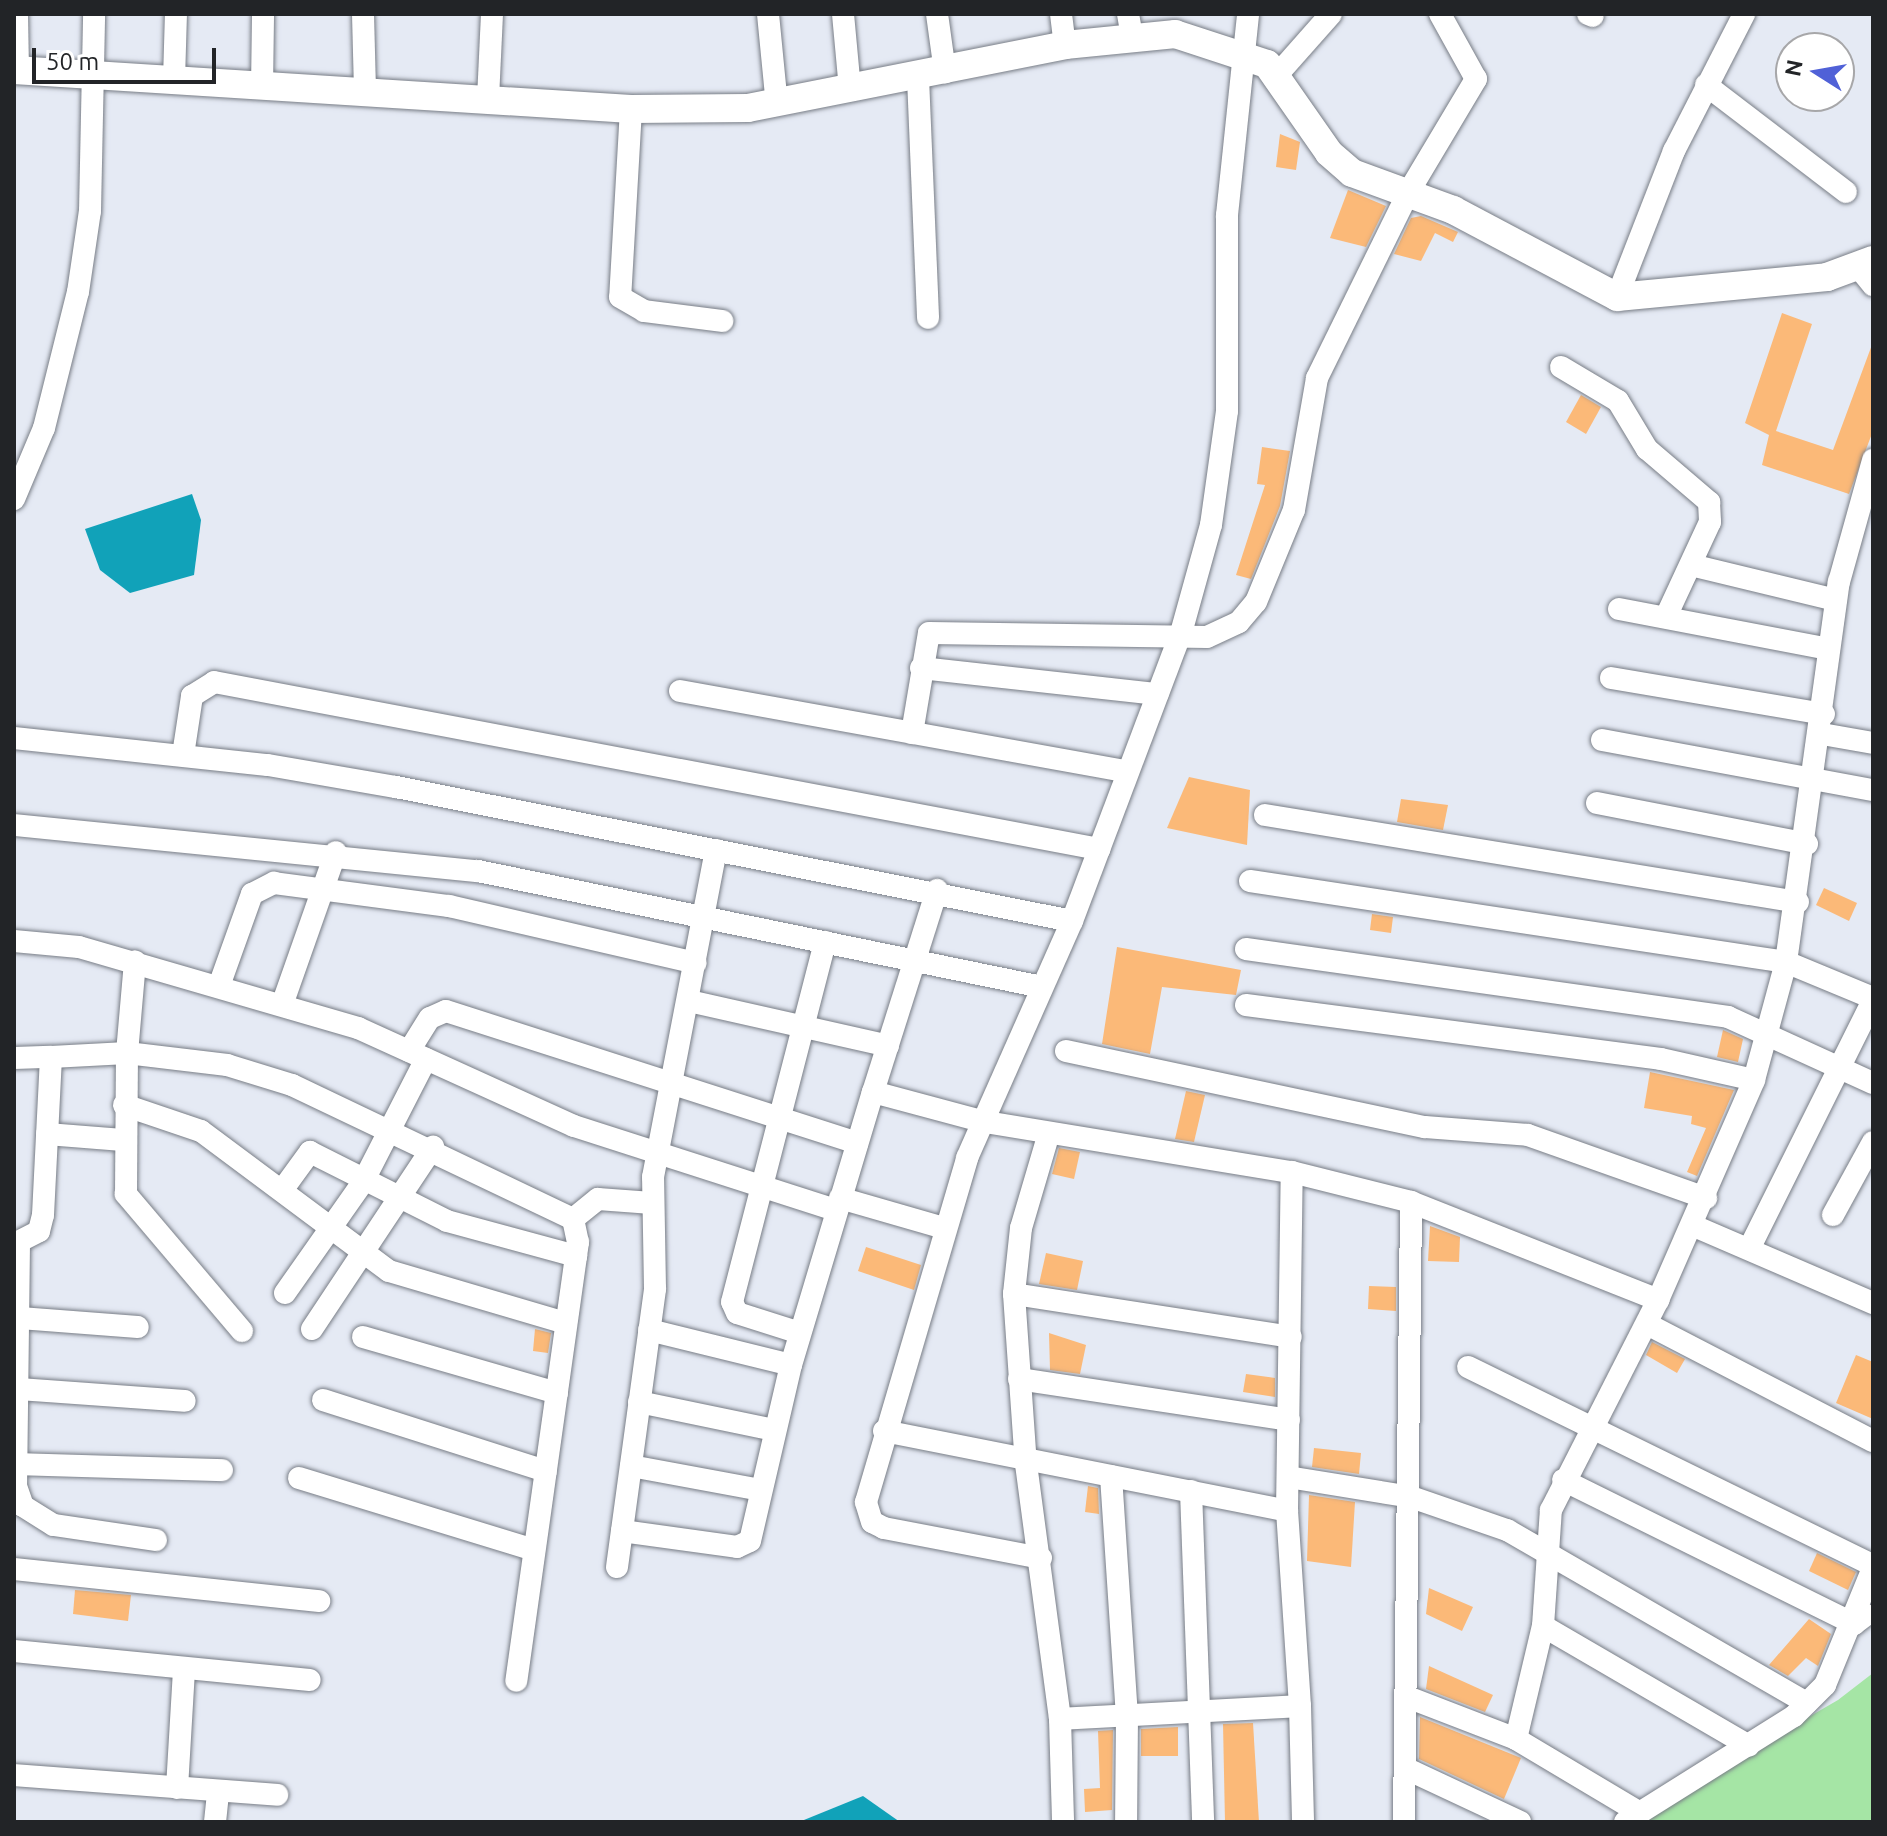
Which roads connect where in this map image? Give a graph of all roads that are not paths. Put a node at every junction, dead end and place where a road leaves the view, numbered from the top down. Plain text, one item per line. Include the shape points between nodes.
1 (17, 14) edge
2 (94, 14) edge
3 (176, 14) edge
4 (263, 14) edge
5 (363, 14) edge
6 (492, 14) edge
7 (768, 14) edge
8 (843, 14) edge
9 (937, 14) edge
10 (1061, 14) edge
11 (1248, 14) edge
12 (1331, 14) edge
13 (1440, 14) edge
14 (1744, 14) edge
15 (1130, 26) edge
16 (1065, 45) junction
17 (1259, 62) junction
18 (16, 70) edge
19 (95, 75) junction
20 (932, 75) junction
21 (174, 80) junction
22 (1706, 85) junction
23 (262, 88) junction
24 (850, 90) junction
25 (365, 93) junction
26 (488, 99) junction
27 (777, 105) junction
28 (631, 109) junction
29 (1846, 192) dead end
30 (1408, 193) junction
31 (1868, 271) edge
32 (1617, 297) junction
33 (928, 318) dead end
34 (722, 321) dead end
35 (1561, 367) dead end
36 (1873, 460) edge
37 (14, 499) edge
38 (1691, 565) junction
39 (1836, 600) junction
40 (1619, 609) dead end
41 (1666, 617) junction
42 (1193, 635) junction
43 (1828, 649) junction
44 (921, 668) junction
45 (1611, 678) dead end
46 (680, 691) dead end
47 (1158, 694) junction
48 (1823, 724) junction
49 (912, 733) junction
50 (14, 738) edge
51 (1602, 740) dead end
52 (1873, 743) edge
53 (183, 755) junction
54 (1128, 772) junction
55 (1817, 780) junction
56 (1873, 790) edge
57 (1597, 803) dead end
58 (1265, 815) dead end
59 (14, 825) edge
60 (1807, 844) junction
61 (1099, 849) junction
62 (716, 850) junction
63 (336, 852) junction
64 (1250, 881) dead end
65 (324, 889) junction
66 (937, 890) junction
67 (1798, 902) junction
68 (703, 920) junction
69 (1072, 921) junction
70 (14, 941) edge
71 (825, 942) junction
72 (1246, 949) dead end
73 (916, 958) junction
74 (135, 961) junction
75 (1786, 962) junction
76 (696, 963) junction
77 (219, 986) junction
78 (1042, 987) junction
79 (1873, 999) edge
80 (689, 1001) junction
81 (282, 1005) junction
82 (1246, 1005) dead end
83 (801, 1026) junction
84 (1766, 1030) junction
85 (888, 1046) junction
86 (1066, 1051) dead end
87 (127, 1053) junction
88 (417, 1055) junction
89 (51, 1057) junction
90 (14, 1058) edge
91 (1840, 1066) junction
92 (1754, 1080) junction
93 (1873, 1083) edge
94 (671, 1089) junction
95 (873, 1092) junction
96 (124, 1105) junction
97 (777, 1120) junction
98 (985, 1122) junction
99 (393, 1128) junction
100 (1043, 1132) junction
101 (47, 1134) junction
102 (123, 1140) junction
103 (1873, 1142) edge
104 (857, 1143) junction
105 (433, 1147) junction
106 (657, 1154) junction
107 (1292, 1172) junction
108 (363, 1182) junction
109 (759, 1186) junction
110 (283, 1189) junction
111 (1706, 1198) junction
112 (397, 1200) junction
113 (1411, 1202) junction
114 (652, 1203) junction
115 (838, 1204) junction
116 (1833, 1215) dead end
117 (573, 1219) junction
118 (1694, 1226) junction
119 (944, 1228) junction
120 (332, 1230) junction
121 (17, 1243) edge
122 (1749, 1249) junction
123 (361, 1254) junction
124 (576, 1256) junction
125 (285, 1293) dead end
126 (1014, 1294) junction
127 (1658, 1300) junction
128 (1873, 1303) edge
129 (20, 1318) junction
130 (566, 1323) junction
131 (1647, 1324) junction
132 (138, 1327) dead end
133 (312, 1329) dead end
134 (649, 1330) junction
135 (242, 1331) dead end
136 (800, 1333) junction
137 (363, 1337) dead end
138 (1291, 1337) junction
139 (791, 1365) junction
140 (1468, 1367) dead end
141 (1019, 1379) junction
142 (19, 1389) junction
143 (557, 1393) junction
144 (323, 1400) dead end
145 (185, 1401) dead end
146 (639, 1402) junction
147 (1289, 1420) junction
148 (1591, 1425) junction
149 (774, 1430) junction
150 (884, 1431) junction
151 (1873, 1441) edge
152 (17, 1464) junction
153 (1026, 1464) junction
154 (631, 1466) junction
155 (222, 1470) dead end
156 (546, 1471) junction
157 (1111, 1476) junction
158 (1288, 1477) junction
159 (299, 1478) dead end
160 (1563, 1480) junction
161 (761, 1490) junction
162 (1191, 1491) junction
163 (1411, 1497) junction
164 (1287, 1511) junction
165 (622, 1531) junction
166 (156, 1540) dead end
167 (1545, 1547) junction
168 (534, 1550) junction
169 (1041, 1558) junction
170 (1873, 1566) edge
171 (617, 1567) dead end
172 (14, 1569) edge
173 (319, 1601) dead end
174 (1873, 1610) edge
175 (1854, 1624) junction
176 (1543, 1626) junction
177 (14, 1651) edge
178 (184, 1669) junction
179 (310, 1680) dead end
180 (516, 1681) dead end
181 (1410, 1698) junction
182 (1807, 1703) junction
183 (1300, 1706) junction
184 (1204, 1713) junction
185 (1127, 1716) junction
186 (1060, 1719) junction
187 (1516, 1739) junction
188 (1749, 1746) junction
189 (1407, 1769) junction
190 (14, 1775) edge
191 (177, 1788) junction
192 (218, 1791) junction
193 (277, 1795) dead end
194 (1632, 1817) edge
195 (215, 1822) edge
196 (1063, 1822) edge
197 (1126, 1822) edge
198 (1203, 1822) edge
199 (1303, 1822) edge
200 (1404, 1822) edge
201 (1520, 1822) edge

1 - 18 street
2 - 19 street
3 - 21 street
4 - 23 street
5 - 25 street
6 - 26 street
7 - 27 street
8 - 24 street
9 - 20 street
10 - 16 street
11 - 17 street
12 - 17 street
13 - 30 street via 1476,79
14 - 22 street
15 - 16 street
15 - 17 street via 1175,34
16 - 20 street
17 - 30 street via 1329,153 1352,173
17 - 42 street via 1227,215 1227,411
18 - 19 street
19 - 21 street
19 - 37 street via 90,211 78,292 44,428
20 - 24 street
20 - 33 street
21 - 23 street
22 - 29 street
22 - 32 street
23 - 25 street
24 - 27 street
25 - 26 street
26 - 28 street
27 - 28 street
28 - 34 street via 620,297 644,311
30 - 32 street
30 - 42 street via 1317,378 1283,547 1239,622
31 - 32 street
35 - 38 street via 1618,401 1647,449 1709,502 1710,522
36 - 39 street
38 - 39 street
38 - 41 street
39 - 43 street
40 - 41 street
41 - 43 street
42 - 44 street via 937,631 925,640
42 - 47 street
43 - 48 street
44 - 47 street
44 - 49 street
45 - 48 street
46 - 49 street
47 - 54 street
48 - 52 street
48 - 55 street
49 - 54 street
50 - 53 street
51 - 55 street
53 - 61 street via 192,696 214,682
53 - 62 street via 396,787
54 - 61 street
55 - 56 street
55 - 60 street
57 - 60 street
58 - 67 street
59 - 63 street
60 - 67 street
61 - 69 street
62 - 66 street
62 - 68 street
63 - 65 street
63 - 68 street via 478,871
64 - 75 street
65 - 76 street via 541,924
65 - 77 street via 260,886
65 - 81 street
66 - 69 street
66 - 73 street
67 - 75 street
68 - 71 street
68 - 76 street
69 - 78 street
70 - 74 street
71 - 73 street
71 - 83 street
72 - 84 street via 1675,1007
73 - 78 street
73 - 85 street
74 - 77 street
74 - 87 street
75 - 79 street
75 - 84 street
76 - 80 street
77 - 81 street
78 - 98 street
79 - 91 street
80 - 83 street
80 - 94 street
81 - 88 street
82 - 92 street via 1661,1059
83 - 85 street
83 - 97 street
84 - 91 street
84 - 92 street
85 - 95 street
86 - 111 street via 1425,1127 1528,1135
87 - 89 street
87 - 96 street
87 - 99 street via 227,1065
88 - 94 street via 430,1018 446,1011
88 - 99 street
88 - 106 street via 574,1126
89 - 90 street
89 - 101 street
91 - 93 street
91 - 122 street
92 - 111 street
94 - 97 street
94 - 106 street
95 - 98 street
95 - 104 street
96 - 102 street
96 - 110 street via 177,1117
97 - 104 street
97 - 109 street
98 - 100 street
98 - 119 street
99 - 105 street
99 - 108 street
100 - 107 street
100 - 126 street via 1021,1228
101 - 102 street
101 - 121 street via 39,1231
102 - 135 street via 126,1194 136,1213
103 - 116 street
104 - 115 street
105 - 112 street
105 - 117 street
106 - 109 street
106 - 114 street
107 - 113 street
107 - 138 street
108 - 110 street via 310,1152
108 - 112 street
108 - 120 street
109 - 115 street
109 - 136 street via 732,1309
110 - 120 street
111 - 118 street
112 - 123 street
112 - 124 street
113 - 127 street
113 - 163 street
114 - 117 street via 598,1199
114 - 134 street via 657,1256
115 - 119 street
115 - 136 street
117 - 124 street
118 - 122 street
118 - 127 street
119 - 150 street
120 - 123 street
120 - 125 street
121 - 129 street
122 - 128 street
123 - 130 street via 414,1282
123 - 133 street
124 - 130 street
126 - 138 street
126 - 141 street
127 - 131 street
129 - 132 street
129 - 142 street
130 - 143 street
131 - 148 street
131 - 151 street
134 - 139 street
134 - 146 street
136 - 139 street
137 - 143 street
138 - 147 street
139 - 149 street
140 - 148 street
141 - 147 street
141 - 153 street
142 - 145 street
142 - 152 street
143 - 156 street
144 - 156 street
146 - 149 street
146 - 154 street
147 - 158 street
148 - 160 street
148 - 170 street
149 - 161 street
150 - 153 street
150 - 169 street via 866,1502 872,1522
152 - 155 street
152 - 166 street via 23,1506 37,1519
153 - 157 street
153 - 169 street
154 - 161 street
154 - 165 street
156 - 168 street
157 - 162 street
157 - 185 street
158 - 163 street
158 - 164 street
159 - 168 street
160 - 167 street
160 - 175 street
161 - 165 street via 745,1546
162 - 164 street
162 - 184 street
163 - 167 street
163 - 181 street
164 - 183 street
165 - 171 street
167 - 176 street
167 - 182 street
168 - 180 street
169 - 186 street
170 - 175 street
172 - 173 street
174 - 175 street
175 - 182 street via 1825,1685
176 - 187 street
176 - 188 street
177 - 178 street
178 - 179 street
178 - 191 street
181 - 187 street
181 - 189 street
182 - 188 street
183 - 184 street
183 - 199 street
184 - 185 street
184 - 198 street
185 - 186 street
185 - 197 street
186 - 196 street
187 - 194 street
188 - 194 street
189 - 200 street
189 - 201 street
190 - 191 street
191 - 192 street
192 - 193 street
192 - 195 street

